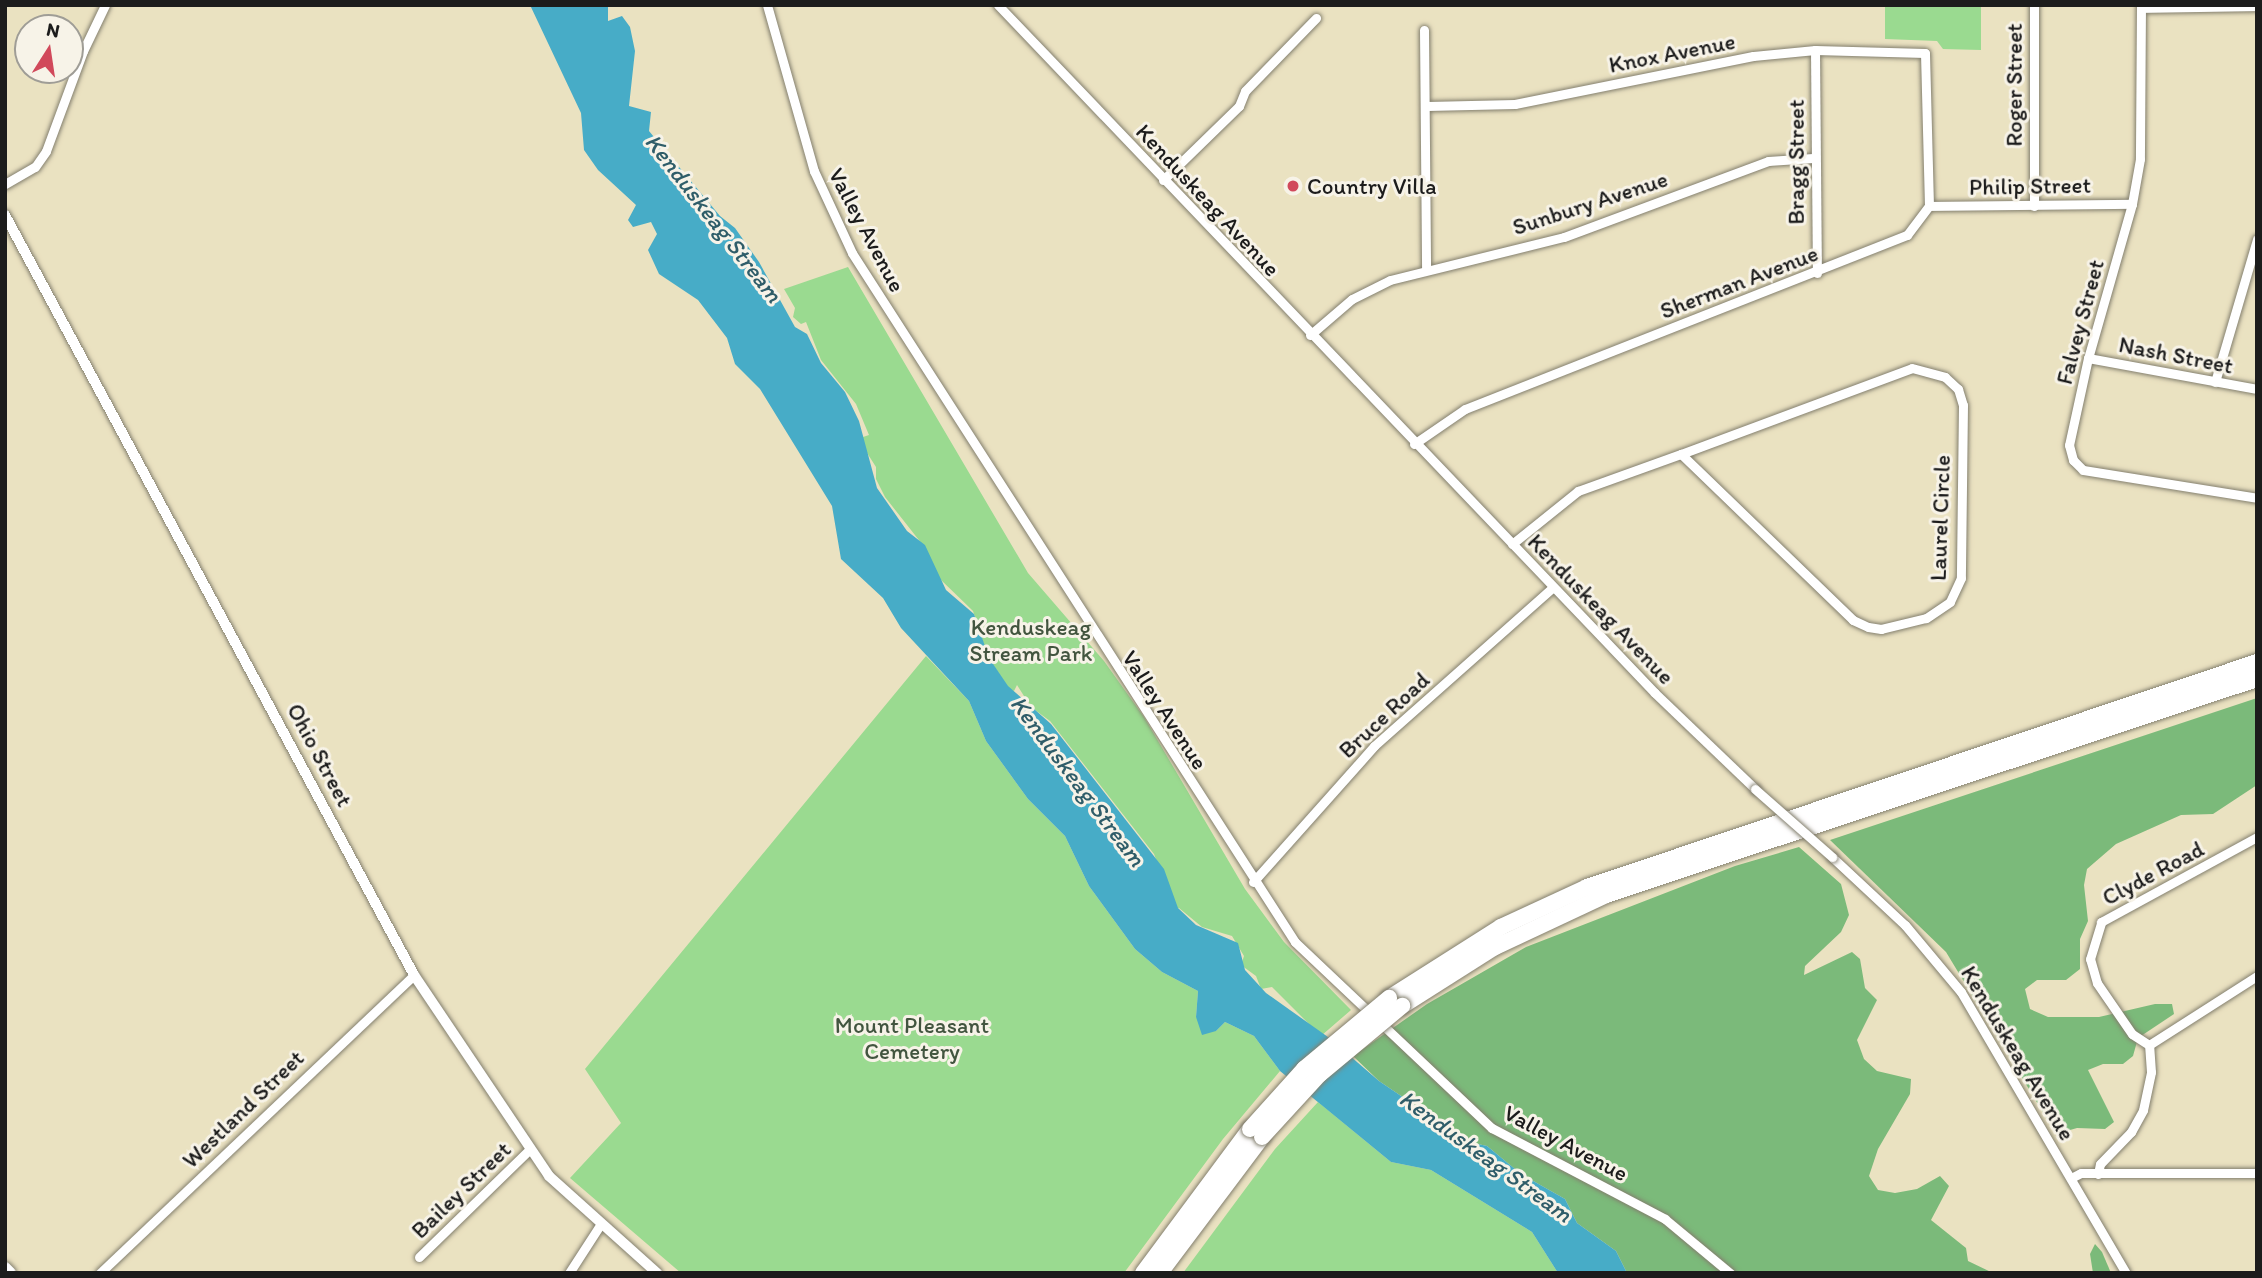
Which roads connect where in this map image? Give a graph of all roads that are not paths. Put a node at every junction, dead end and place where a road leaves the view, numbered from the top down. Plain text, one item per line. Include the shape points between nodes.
1 (106, 5) edge
2 (767, 5) edge
3 (998, 5) edge
4 (2034, 5) edge
5 (2257, 6) edge
6 (2141, 7) edge
7 (1316, 18) dead end
8 (1424, 30) dead end
9 (1815, 50) junction
10 (1427, 106) junction
11 (1813, 158) junction
12 (1163, 180) junction
13 (5, 184) edge
14 (2132, 204) junction
15 (1929, 206) junction
16 (2034, 206) junction
17 (5, 215) edge
18 (2257, 239) edge
19 (1426, 269) junction
20 (1816, 273) junction
21 (1310, 335) junction
22 (2088, 358) junction
23 (2215, 382) junction
24 (2257, 389) edge
25 (1415, 444) junction
26 (1681, 454) junction
27 (2257, 498) edge
28 (1512, 544) junction
29 (1553, 587) junction
30 (2257, 662) edge
31 (2257, 679) edge
32 (2257, 837) edge
33 (1253, 882) junction
34 (414, 975) junction
35 (2257, 976) edge
36 (1395, 1002) junction
37 (2149, 1045) junction
38 (1256, 1133) junction
39 (529, 1150) junction
40 (2257, 1173) edge
41 (2098, 1174) junction
42 (2071, 1178) junction
43 (600, 1225) junction
44 (419, 1257) dead end
45 (5, 1268) edge
46 (10, 1273) edge
47 (100, 1273) edge
48 (569, 1273) edge
49 (657, 1273) edge
50 (1143, 1273) edge
51 (1160, 1273) edge
52 (1730, 1273) edge
53 (2126, 1273) edge

1 - 13 street via 46,151 35,167
2 - 33 street, Valley Avenue via 814,171 844,237
3 - 12 street, Kenduskeag Avenue
4 - 16 street, Roger Street
5 - 6 street
6 - 14 street, Falvey Street via 2140,159
7 - 12 street via 1245,91 1239,106
8 - 10 street
9 - 10 street, Knox Avenue via 1752,57 1516,104
9 - 11 street, Bragg Street
9 - 15 street, Knox Avenue via 1925,53
10 - 19 street
11 - 19 street, Sunbury Avenue via 1768,161 1564,237
11 - 20 street, Bragg Street
12 - 21 street, Kenduskeag Avenue
14 - 16 street, Philip Street
14 - 22 street, Falvey Street
15 - 16 street, Philip Street
15 - 20 street, Sherman Avenue via 1907,235
17 - 34 street, Ohio Street
18 - 23 street
19 - 21 street, Sunbury Avenue via 1371,288
20 - 25 street, Sherman Avenue via 1465,410
21 - 25 street, Kenduskeag Avenue
22 - 23 street, Nash Street
22 - 27 street, Falvey Street via 2069,445 2073,460 2083,470
23 - 24 street, Nash Street
25 - 28 street, Kenduskeag Avenue
26 - 26 street, Laurel Circle via 1912,368 1945,376 1958,389 1963,405 1961,579 1956,594 1926,618 1881,629 1853,620
26 - 28 street, Laurel Circle via 1578,491
28 - 29 street, Kenduskeag Avenue
29 - 33 street, Bruce Road via 1374,746
29 - 42 street, Kenduskeag Avenue, bridge via 1671,710 1905,925 1951,977
30 - 36 highway via 1587,887 1501,927
31 - 36 highway via 1606,895 1494,947
32 - 37 street, Clyde Road via 2101,922 2090,959 2097,983 2132,1034
33 - 52 street, Valley Avenue via 1295,942 1492,1128 1665,1219
34 - 39 street, Ohio Street
34 - 47 street, Westland Street
35 - 37 street
36 - 38 highway, bridge
37 - 41 street via 2151,1072 2143,1110 2131,1132 2099,1164
38 - 50 highway
38 - 51 highway
39 - 43 street, Ohio Street via 558,1186
39 - 44 street, Bailey Street
40 - 41 street
41 - 42 street
42 - 53 street, Kenduskeag Avenue
43 - 48 street
43 - 49 street, Ohio Street
45 - 46 main road

